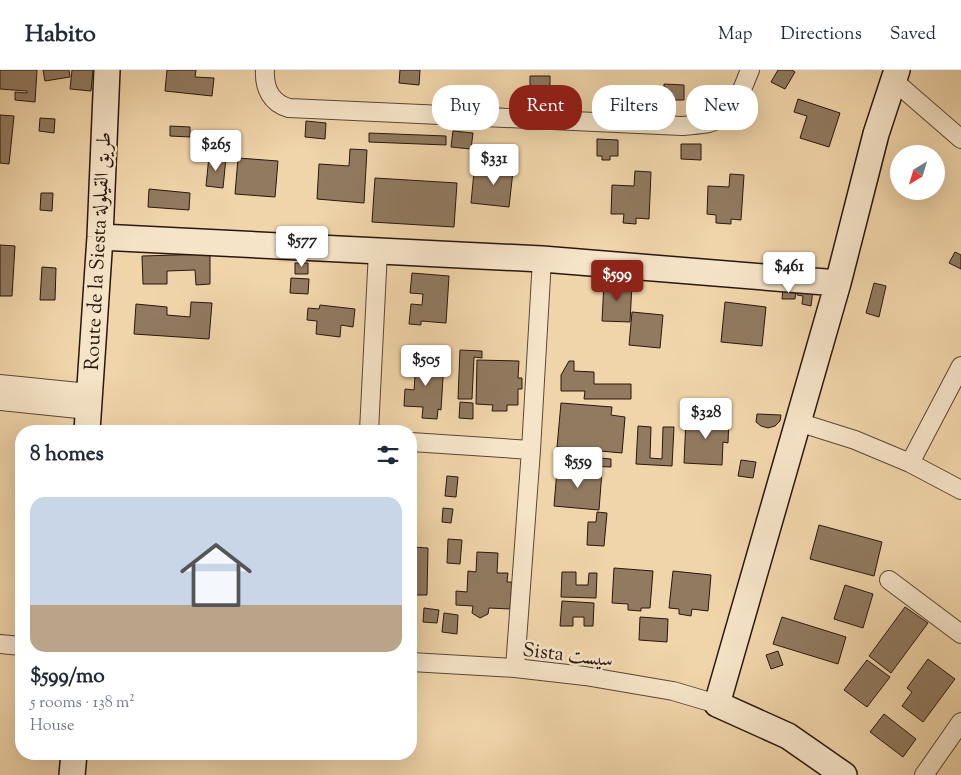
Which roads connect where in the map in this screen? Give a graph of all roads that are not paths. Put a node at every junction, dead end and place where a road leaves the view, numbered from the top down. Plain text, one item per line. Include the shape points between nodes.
1 (107, 70) edge
2 (265, 70) edge
3 (750, 70) edge
4 (895, 75) edge
5 (961, 139) edge
6 (100, 237) junction
7 (378, 251) junction
8 (542, 260) junction
9 (838, 283) junction
10 (961, 366) edge
11 (0, 384) edge
12 (0, 401) edge
13 (88, 411) edge
14 (798, 422) junction
15 (369, 425) edge
16 (417, 442) edge
17 (532, 450) junction
18 (910, 463) junction
19 (961, 490) edge
20 (890, 580) dead end
21 (961, 634) edge
22 (0, 644) edge
23 (15, 645) edge
24 (417, 662) edge
25 (515, 668) junction
26 (718, 704) junction
27 (961, 722) edge
28 (73, 760) edge
29 (813, 765) edge
30 (72, 775) edge
31 (844, 775) edge
32 (924, 775) edge

1 - 6 main road, Route de la Siesta طريق القيلولة
2 - 3 street via 270,96 289,108 682,126 709,123 724,116 736,105
4 - 5 street
4 - 9 main road via 876,134
6 - 7 main road
6 - 13 main road, Route de la Siesta طريق القيلولة
7 - 8 main road
7 - 15 street
8 - 9 main road
8 - 17 street
9 - 14 main road
10 - 18 street
11 - 13 street
12 - 13 street
14 - 18 street via 855,440
14 - 26 main road
16 - 17 street
17 - 25 street
18 - 19 street
20 - 21 street
22 - 23 street
24 - 25 street, Sista سيست
25 - 26 street, Sista سيست via 673,691
26 - 29 main road via 788,736
27 - 32 street
28 - 30 main road
29 - 31 main road

